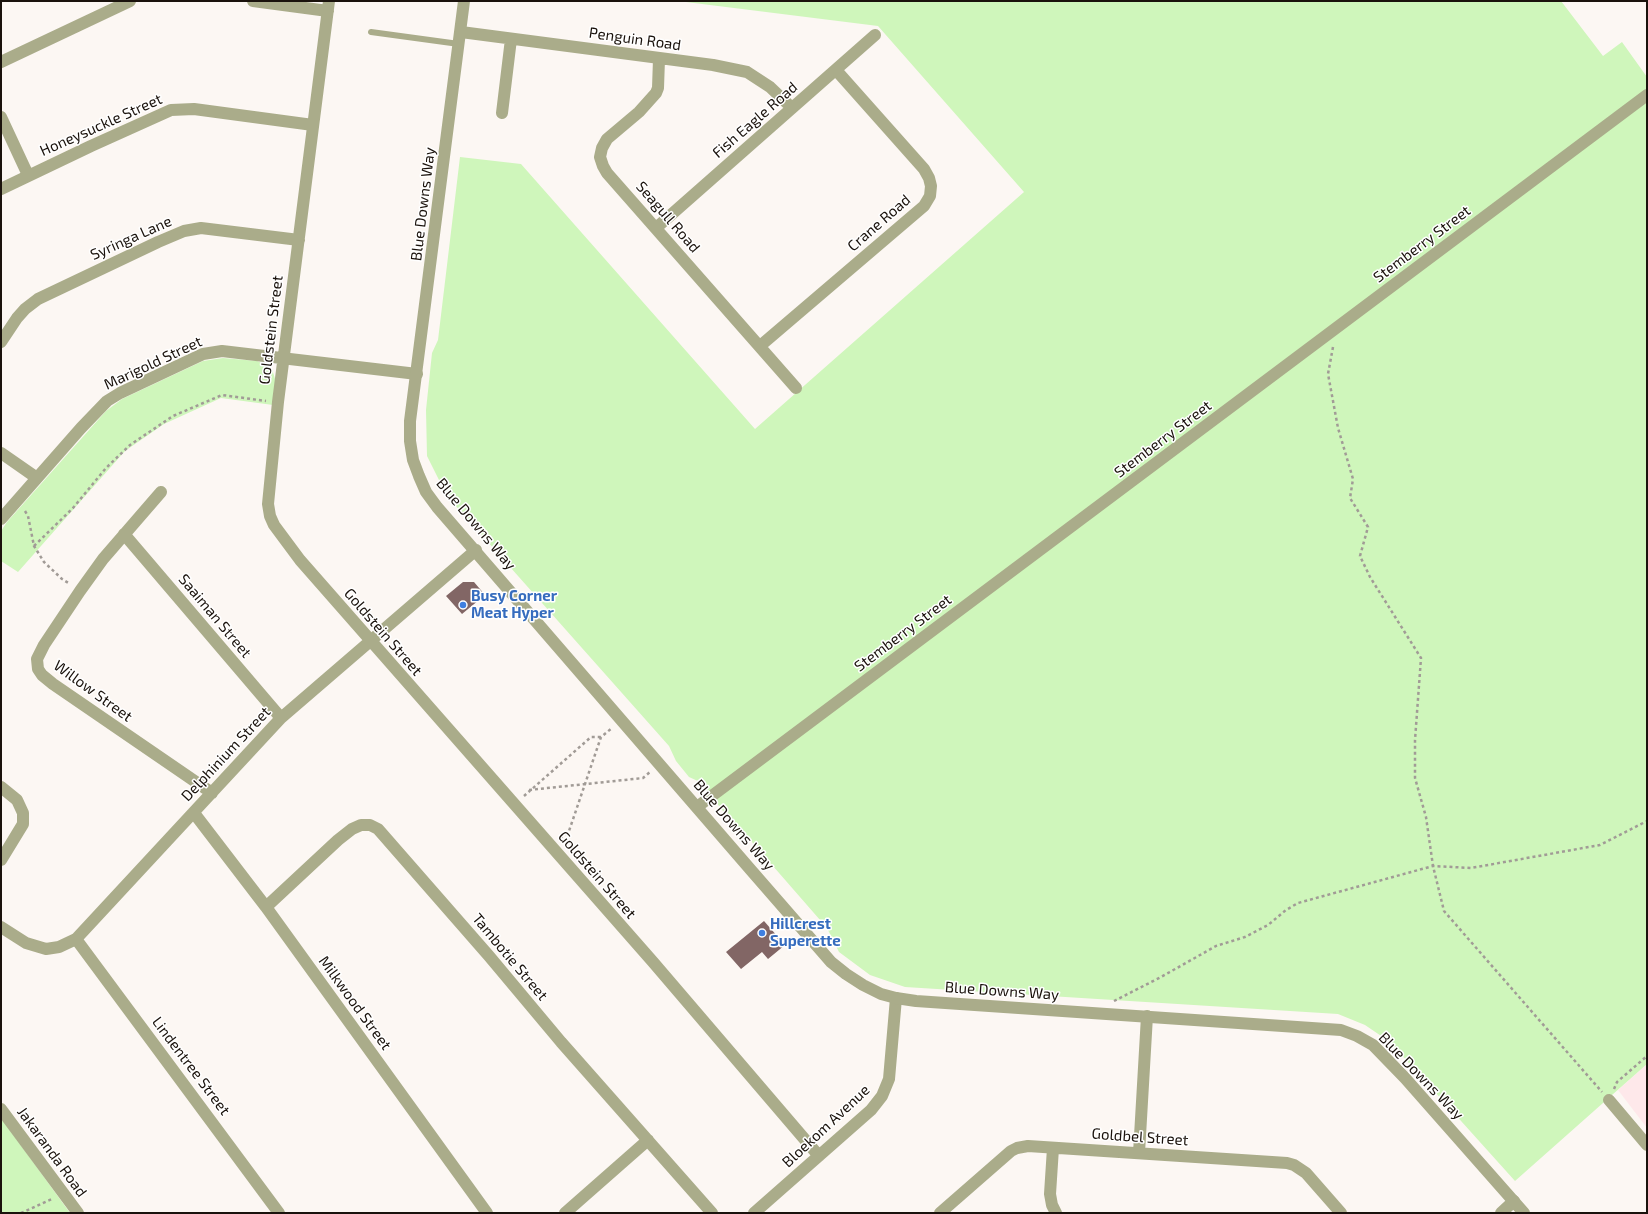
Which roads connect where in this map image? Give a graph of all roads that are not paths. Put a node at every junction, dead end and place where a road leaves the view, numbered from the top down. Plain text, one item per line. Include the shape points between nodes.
1 (130, 1) edge
2 (253, 1) edge
3 (464, 1) edge
4 (112, 5) edge
5 (328, 6) edge
6 (371, 32) dead end
7 (875, 35) dead end
8 (460, 38) junction
9 (511, 39) junction
10 (658, 59) junction
11 (1, 62) edge
12 (836, 70) junction
13 (1647, 95) edge
14 (792, 108) junction
15 (502, 113) dead end
16 (1, 117) edge
17 (313, 125) junction
18 (28, 175) junction
19 (1, 189) edge
20 (656, 228) junction
21 (299, 240) junction
22 (1, 342) edge
23 (760, 346) junction
24 (284, 359) junction
25 (417, 374) junction
26 (796, 388) dead end
27 (1, 453) edge
28 (37, 478) junction
29 (161, 492) dead end
30 (1, 519) edge
31 (124, 534) junction
32 (476, 550) junction
33 (371, 642) junction
34 (280, 718) junction
35 (1, 787) edge
36 (212, 793) junction
37 (697, 807) junction
38 (194, 813) junction
39 (1, 860) edge
40 (266, 907) junction
41 (1, 927) edge
42 (76, 939) junction
43 (896, 998) junction
44 (1147, 1016) junction
45 (1609, 1100) road end
46 (1, 1109) edge
47 (648, 1140) junction
48 (1647, 1145) edge
49 (1053, 1148) junction
50 (1139, 1153) junction
51 (819, 1156) junction
52 (1514, 1201) junction
53 (78, 1213) edge
54 (279, 1213) edge
55 (487, 1213) edge
56 (565, 1213) edge
57 (712, 1213) edge
58 (754, 1213) edge
59 (940, 1213) edge
60 (1056, 1213) edge
61 (1341, 1213) edge
62 (1501, 1213) edge
63 (1524, 1213) edge

1 - 4 street
2 - 5 street
3 - 8 street, Blue Downs Way
4 - 11 street
5 - 17 street, Goldstein Street
6 - 8 lane
7 - 12 street, Fish Eagle Road
8 - 9 street, Penguin Road
8 - 25 street, Blue Downs Way
9 - 10 street, Penguin Road
9 - 15 street
10 - 14 street, Penguin Road via 713,65 747,72 770,87
10 - 20 street, Seagull Road via 656,93 639,112 607,139 600,157 608,173
12 - 14 street, Fish Eagle Road
12 - 23 street, Crane Road via 924,169 931,186 930,196 924,206
13 - 37 street, Stemberry Street
14 - 20 street, Fish Eagle Road
16 - 18 street
17 - 18 street, Honeysuckle Street via 194,109 171,110
17 - 21 street, Goldstein Street
18 - 19 street, Honeysuckle Street
20 - 23 street, Seagull Road
21 - 22 street, Syringa Lane via 201,228 184,231 38,299 17,318
21 - 24 street, Goldstein Street
23 - 26 street, Seagull Road
24 - 25 street, Marigold Street
24 - 28 street, Marigold Street via 222,351 210,352 120,393 101,407
24 - 33 street, Goldstein Street via 268,504 270,516 300,560
25 - 32 street, Blue Downs Way via 410,421 413,460 426,492
27 - 28 street
28 - 30 street, Marigold Street
29 - 31 street, Willow Street
31 - 34 street, Saaiman Street
31 - 36 street, Willow Street via 80,591 44,645 38,660 38,669 42,675
32 - 33 street, Delphinium Street
32 - 37 street, Blue Downs Way
33 - 34 street, Delphinium Street
33 - 51 street, Goldstein Street
34 - 36 street, Delphinium Street
35 - 39 street via 17,800 23,812 23,824
36 - 38 street, Delphinium Street
37 - 43 street, Blue Downs Way via 832,962 863,985
38 - 40 street, Milkwood Street
38 - 42 street, Delphinium Street
40 - 47 street, Tambotie Street via 352,829 370,825 378,829
40 - 55 street, Milkwood Street
41 - 42 street, Delphinium Street via 26,943 46,949 59,947
42 - 54 street, Lindentree Street
43 - 44 street, Blue Downs Way
43 - 51 street, Bloekom Avenue via 886,1088 874,1106
44 - 50 street
44 - 52 street, Blue Downs Way via 1341,1030 1357,1036 1373,1045 1405,1078
45 - 48 street
46 - 53 street, Jakaranda Road
47 - 56 street
47 - 57 street, Tambotie Street
49 - 50 street, Goldbel Street
49 - 59 street, Goldbel Street via 1022,1146 1011,1151
49 - 60 street via 1050,1194
50 - 61 street, Goldbel Street via 1294,1165 1306,1173
51 - 58 street, Bloekom Avenue
52 - 62 street
52 - 63 street, Blue Downs Way

